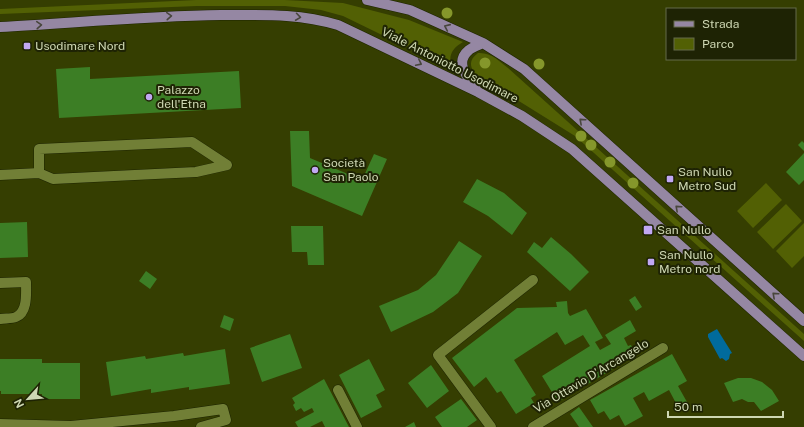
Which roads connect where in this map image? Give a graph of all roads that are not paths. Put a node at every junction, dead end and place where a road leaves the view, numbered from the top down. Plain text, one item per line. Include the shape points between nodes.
1 (367, 0) edge
2 (0, 27) edge
3 (483, 43) junction
4 (478, 92) junction
5 (39, 173) junction
6 (0, 175) edge
7 (533, 280) dead end
8 (0, 283) edge
9 (793, 311) junction
10 (804, 314) edge
11 (0, 319) edge
12 (804, 320) edge
13 (663, 348) dead end
14 (804, 356) edge
15 (338, 390) dead end
16 (0, 424) edge
17 (72, 426) edge
18 (201, 427) edge
19 (357, 427) edge
20 (491, 427) edge
21 (534, 427) edge

3 -> 1 main road via 410,10
2 -> 4 main road, Viale Antoniotto Usodimare via 183,15 280,14 338,25
3 - 4 main road via 469,50 463,58 462,69
9 -> 3 main road via 524,69
4 - 14 main road, Viale Antoniotto Usodimare via 522,116 572,149
5 - 5 street via 53,179 196,172 227,165 192,142 39,149
5 - 6 street
7 - 20 street via 438,355
8 - 11 street via 26,282 25,306 20,315
9 - 10 main road
9 - 12 main road
13 - 21 street, Via Ottavio D'Arcangelo
15 - 19 street
16 - 17 street
17 - 18 street via 223,409 226,420

